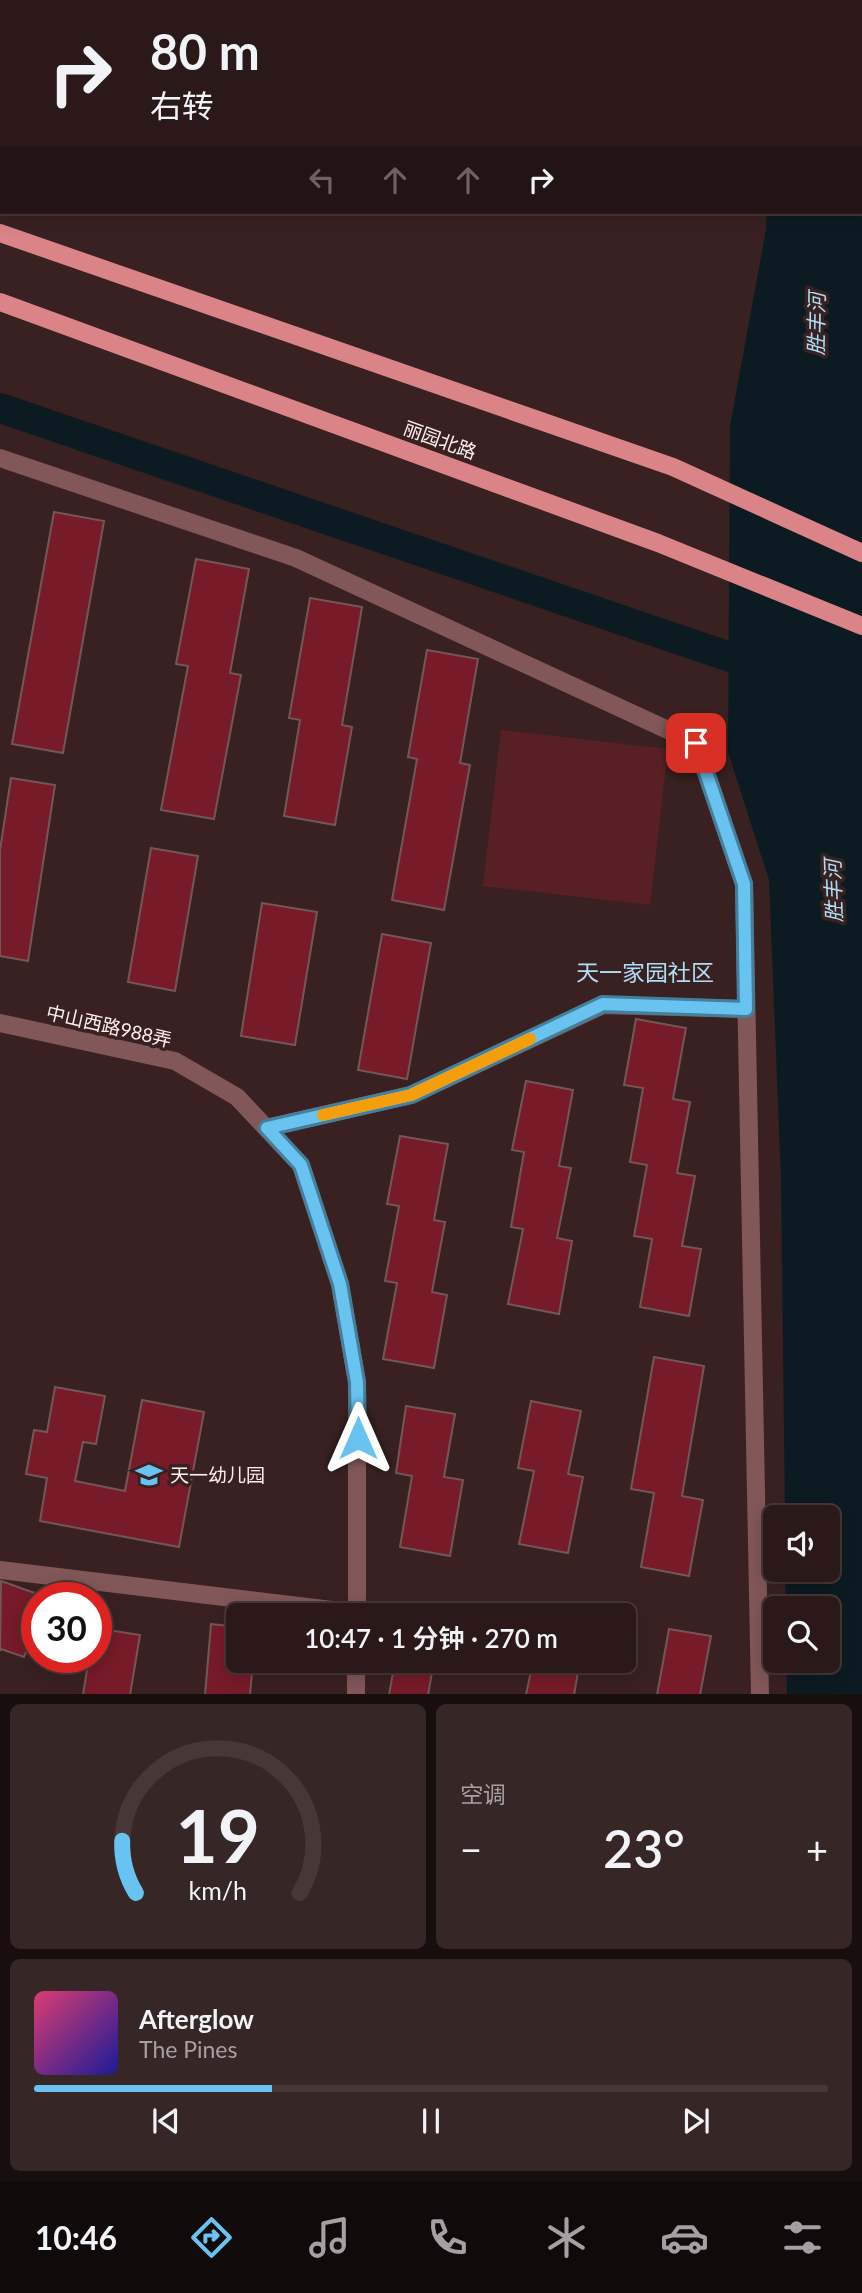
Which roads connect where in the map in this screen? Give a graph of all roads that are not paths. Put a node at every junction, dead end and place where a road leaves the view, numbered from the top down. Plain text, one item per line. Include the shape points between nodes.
1 (0, 233) edge
2 (0, 302) edge
3 (0, 458) edge
4 (862, 553) edge
5 (862, 626) edge
6 (746, 1009) junction
7 (0, 1023) edge
8 (267, 1128) junction
9 (0, 1570) edge
10 (268, 1603) edge
11 (357, 1603) edge
12 (356, 1673) edge
13 (356, 1694) edge
14 (760, 1694) edge

1 - 4 main road via 673,467
2 - 5 main road, 丽园北路 via 658,542
3 - 6 street via 296,558 696,743 744,884
6 - 8 street via 603,1004 411,1095
6 - 14 street
7 - 8 street, 中山西路988弄 via 175,1061 237,1097
8 - 11 street, 中山西路988弄 via 301,1165 340,1284 357,1382
9 - 10 street
12 - 13 street

